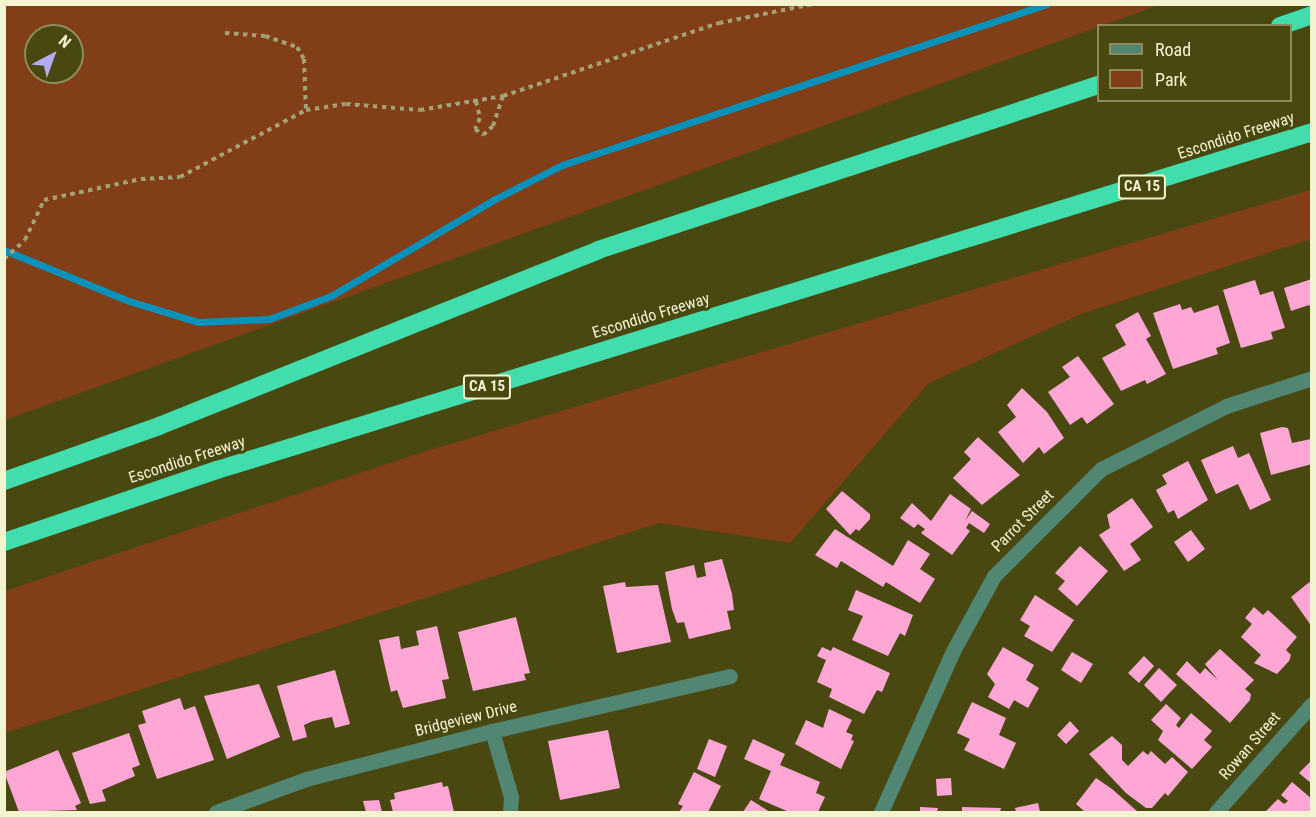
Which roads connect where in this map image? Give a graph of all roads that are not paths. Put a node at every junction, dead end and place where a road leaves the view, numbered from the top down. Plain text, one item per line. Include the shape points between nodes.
1 (1311, 15) edge
2 (1286, 24) edge
3 (1097, 85) edge
4 (1311, 132) edge
5 (1311, 378) edge
6 (4, 481) edge
7 (4, 542) edge
8 (730, 676) dead end
9 (1311, 704) edge
10 (492, 731) junction
11 (216, 813) edge
12 (510, 813) edge
13 (881, 813) edge
14 (1216, 813) edge

1 - 2 highway
3 - 6 highway via 598,250 159,426
4 - 7 highway, Escondido Freeway / CA 15 via 228,466
5 - 13 street, Parrot Street via 1226,406 1101,469 994,576 958,641
8 - 10 street, Bridgeview Drive
9 - 14 street, Rowan Street
10 - 11 street, Bridgeview Drive via 306,779
10 - 12 street via 512,797

